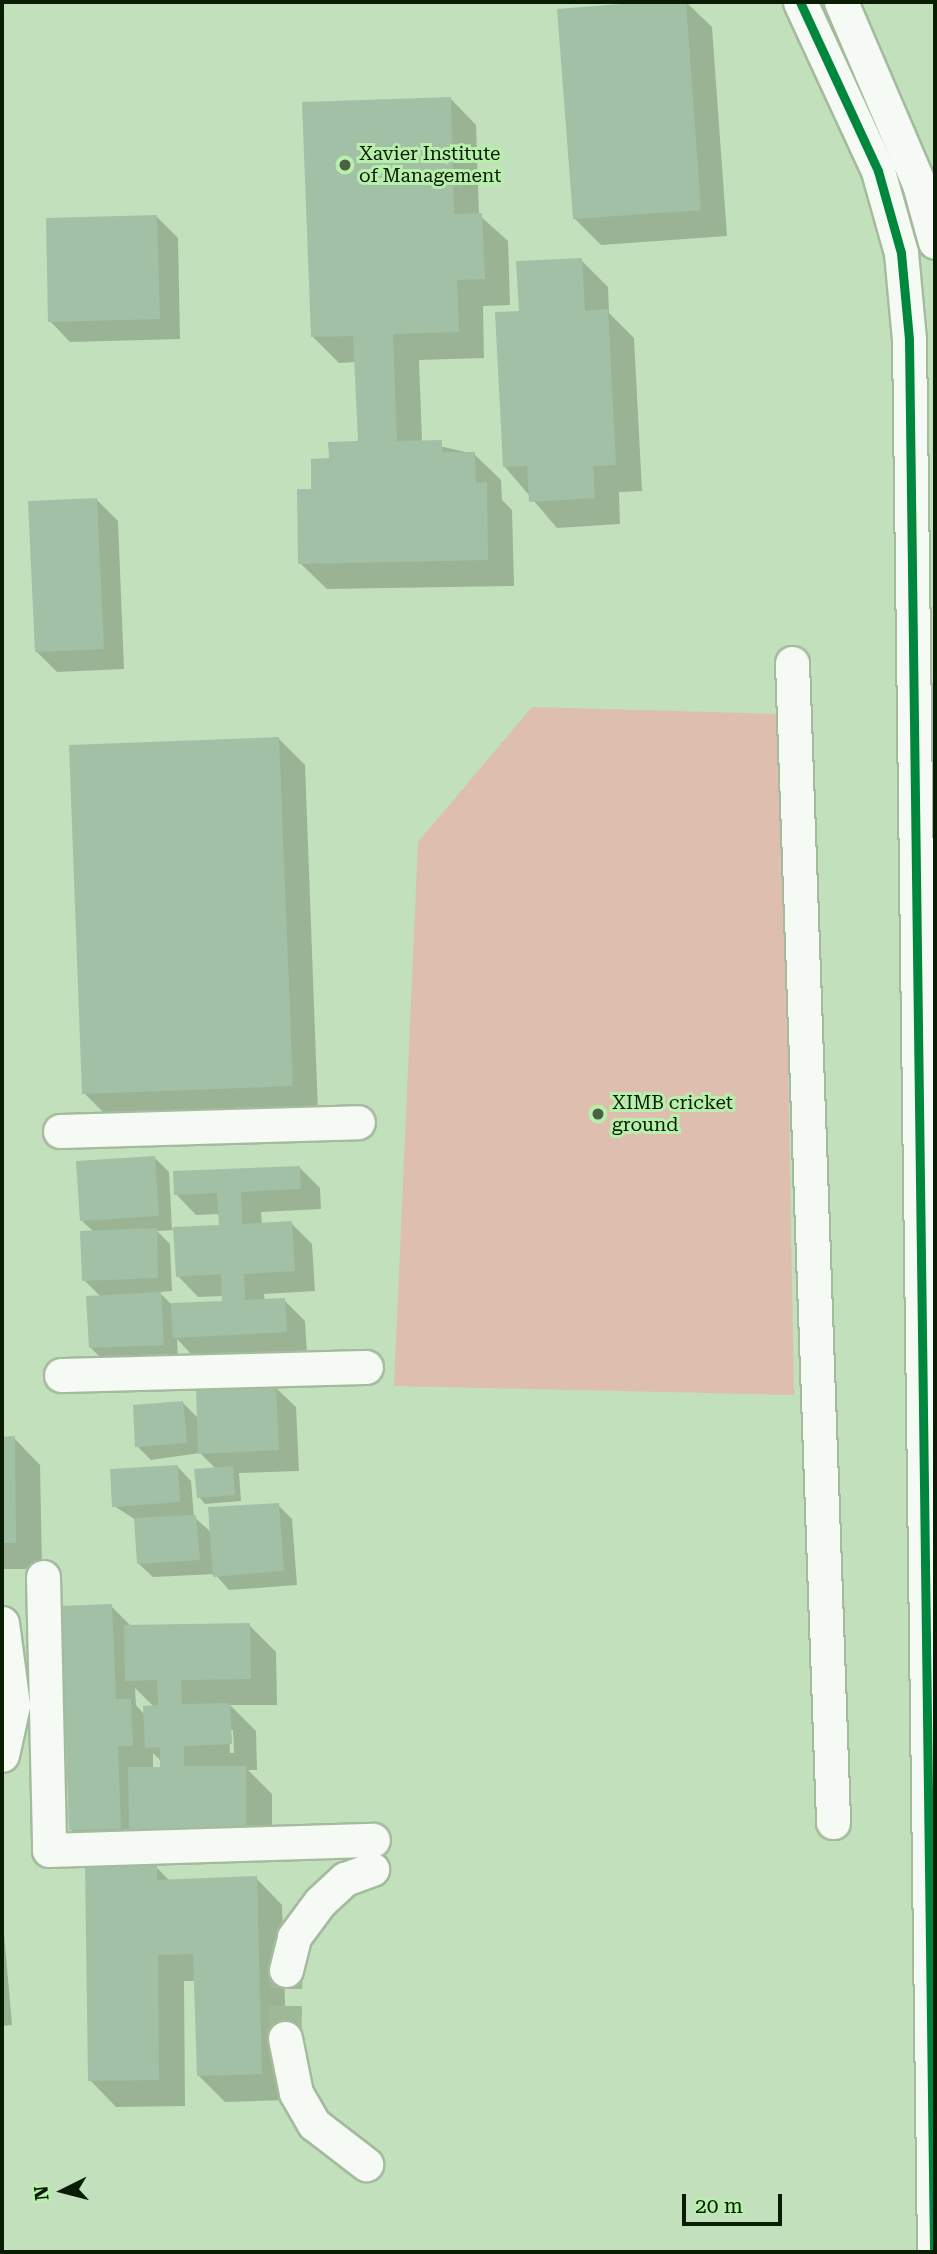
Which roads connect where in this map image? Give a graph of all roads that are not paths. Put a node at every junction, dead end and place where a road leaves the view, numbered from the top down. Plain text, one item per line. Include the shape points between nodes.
1 (800, 2) edge
2 (841, 2) edge
3 (935, 242) edge
4 (792, 663) dead end
5 (358, 1122) dead end
6 (60, 1131) dead end
7 (366, 1367) dead end
8 (61, 1376) dead end
9 (43, 1577) dead end
10 (2, 1623) edge
11 (2, 1755) edge
12 (833, 1822) dead end
13 (286, 1970) tunnel mouth
14 (285, 2038) tunnel mouth
15 (366, 2164) dead end
16 (934, 2252) edge

1 - 16 street via 878,171 901,253 909,340
2 - 3 street via 919,184
4 - 12 street
5 - 6 street
7 - 8 street
9 - 13 street via 49,1850 372,1854 320,1902 294,1937
10 - 11 street via 13,1705
14 - 15 street via 296,2093 314,2124

